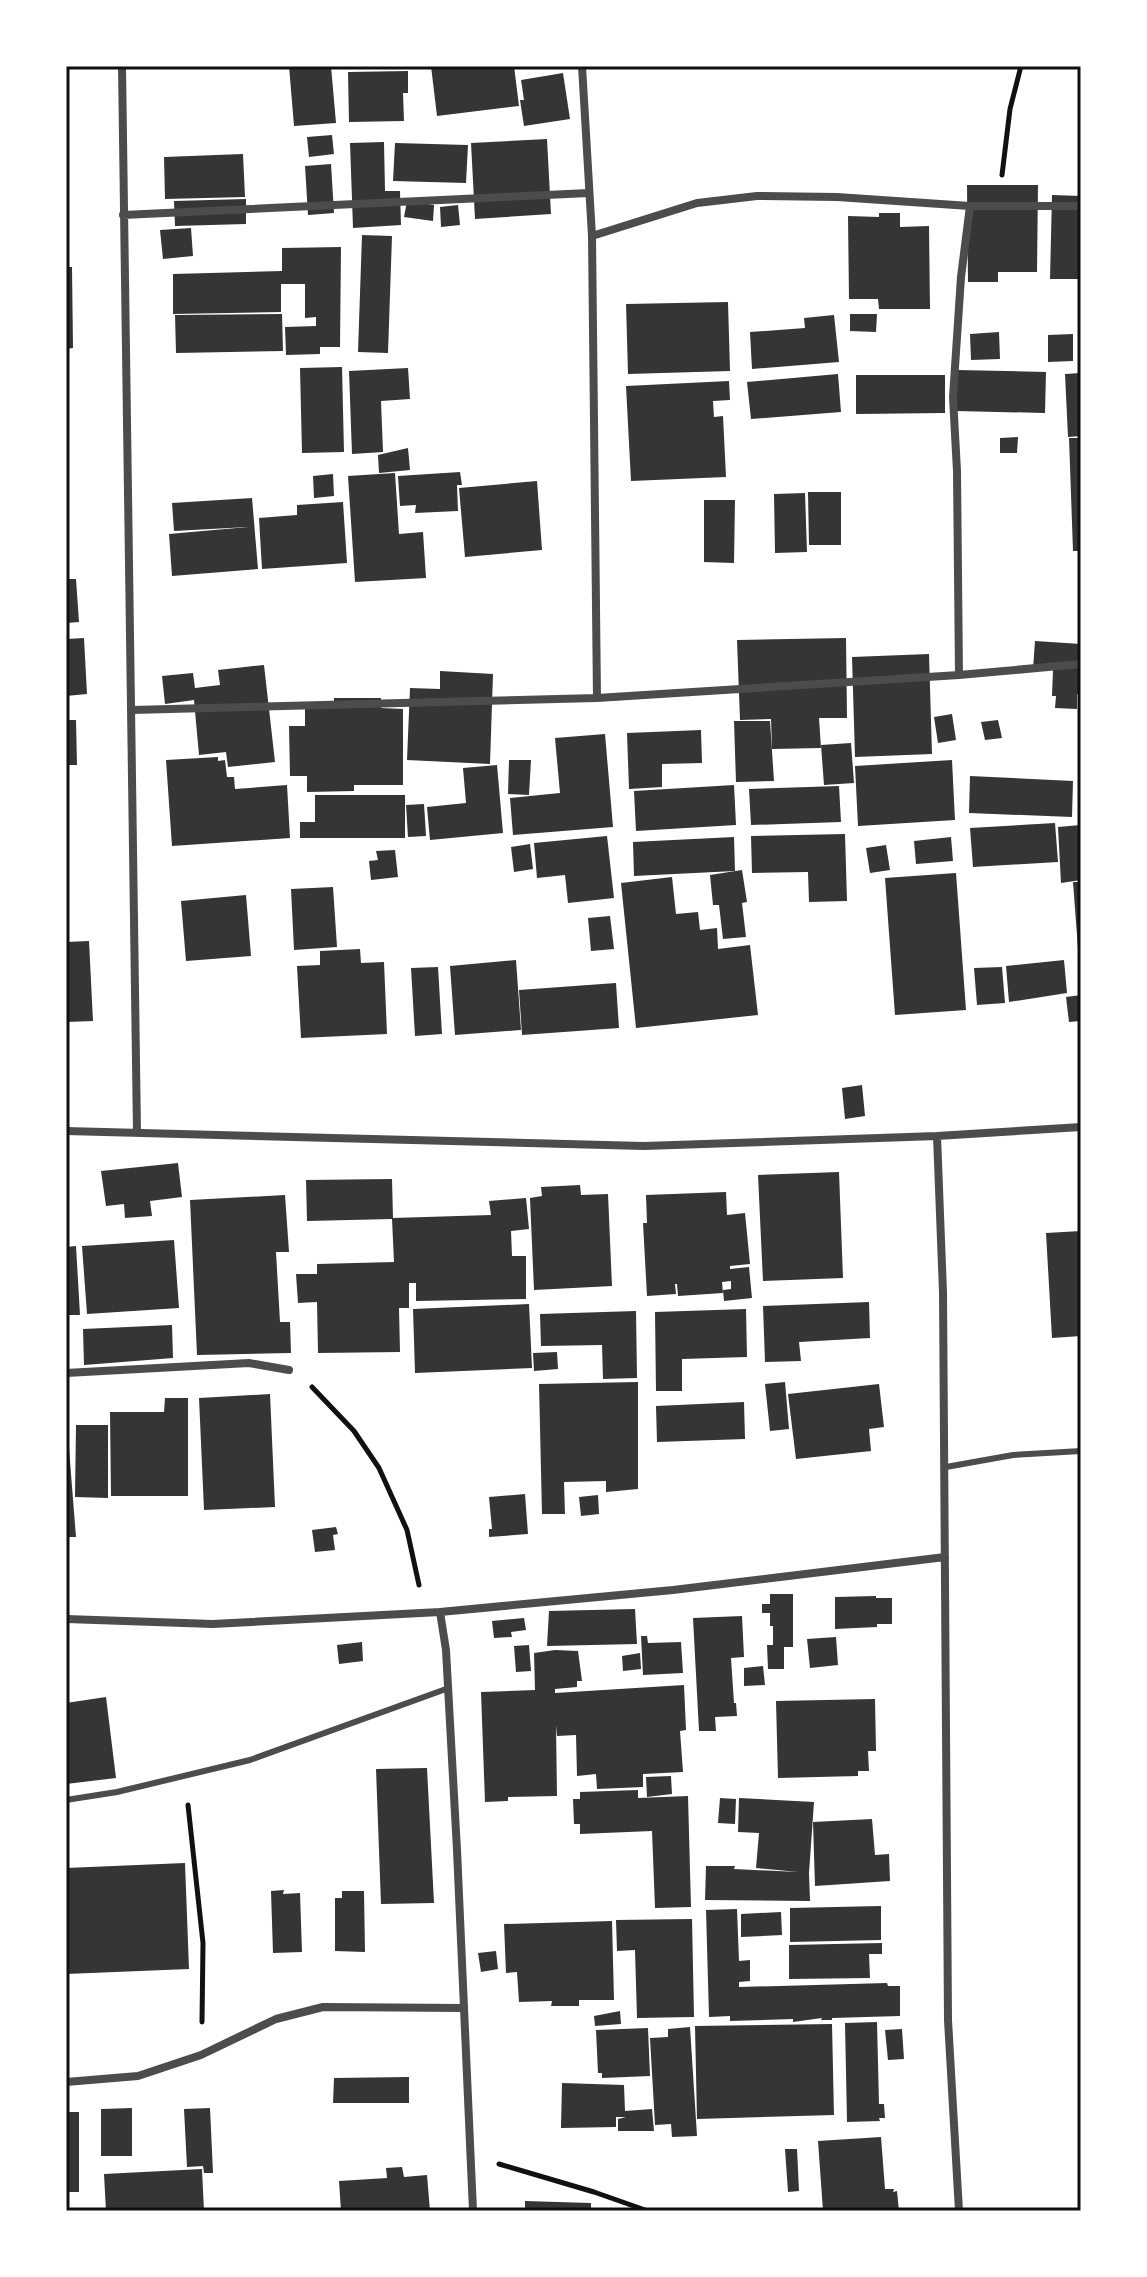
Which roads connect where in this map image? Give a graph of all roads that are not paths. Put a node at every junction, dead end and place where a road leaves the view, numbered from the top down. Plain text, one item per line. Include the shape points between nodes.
1 (122, 66) edge
2 (582, 66) edge
3 (589, 193) junction
4 (970, 206) junction
5 (1081, 206) edge
6 (123, 215) junction
7 (592, 236) junction
8 (1081, 664) edge
9 (959, 675) junction
10 (597, 698) junction
11 (132, 710) junction
12 (1081, 1127) edge
13 (66, 1131) edge
14 (137, 1133) junction
15 (937, 1136) junction
16 (289, 1370) road end
17 (66, 1373) edge
18 (1081, 1451) edge
19 (946, 1467) junction
20 (945, 1557) junction
21 (440, 1612) junction
22 (66, 1619) edge
23 (446, 1689) junction
24 (66, 1800) edge
25 (464, 2008) junction
26 (66, 2082) edge
27 (473, 2211) edge
28 (959, 2211) edge

1 - 6 street
2 - 3 street
3 - 6 street
3 - 7 street
4 - 5 street
4 - 7 street via 757,196 697,203
4 - 9 street via 953,397
6 - 11 street
7 - 10 street
8 - 9 street
9 - 10 street
10 - 11 street
11 - 14 street
12 - 15 street
13 - 14 street
14 - 15 street via 644,1146
15 - 19 street
16 - 17 street via 249,1363
18 - 19 lane via 1013,1455
19 - 20 street
20 - 21 street
20 - 28 street via 948,2020
21 - 22 street via 213,1624
21 - 23 street
23 - 24 lane via 250,1760
23 - 25 street
25 - 26 street via 323,2007 276,2019 201,2055 138,2076
25 - 27 street

